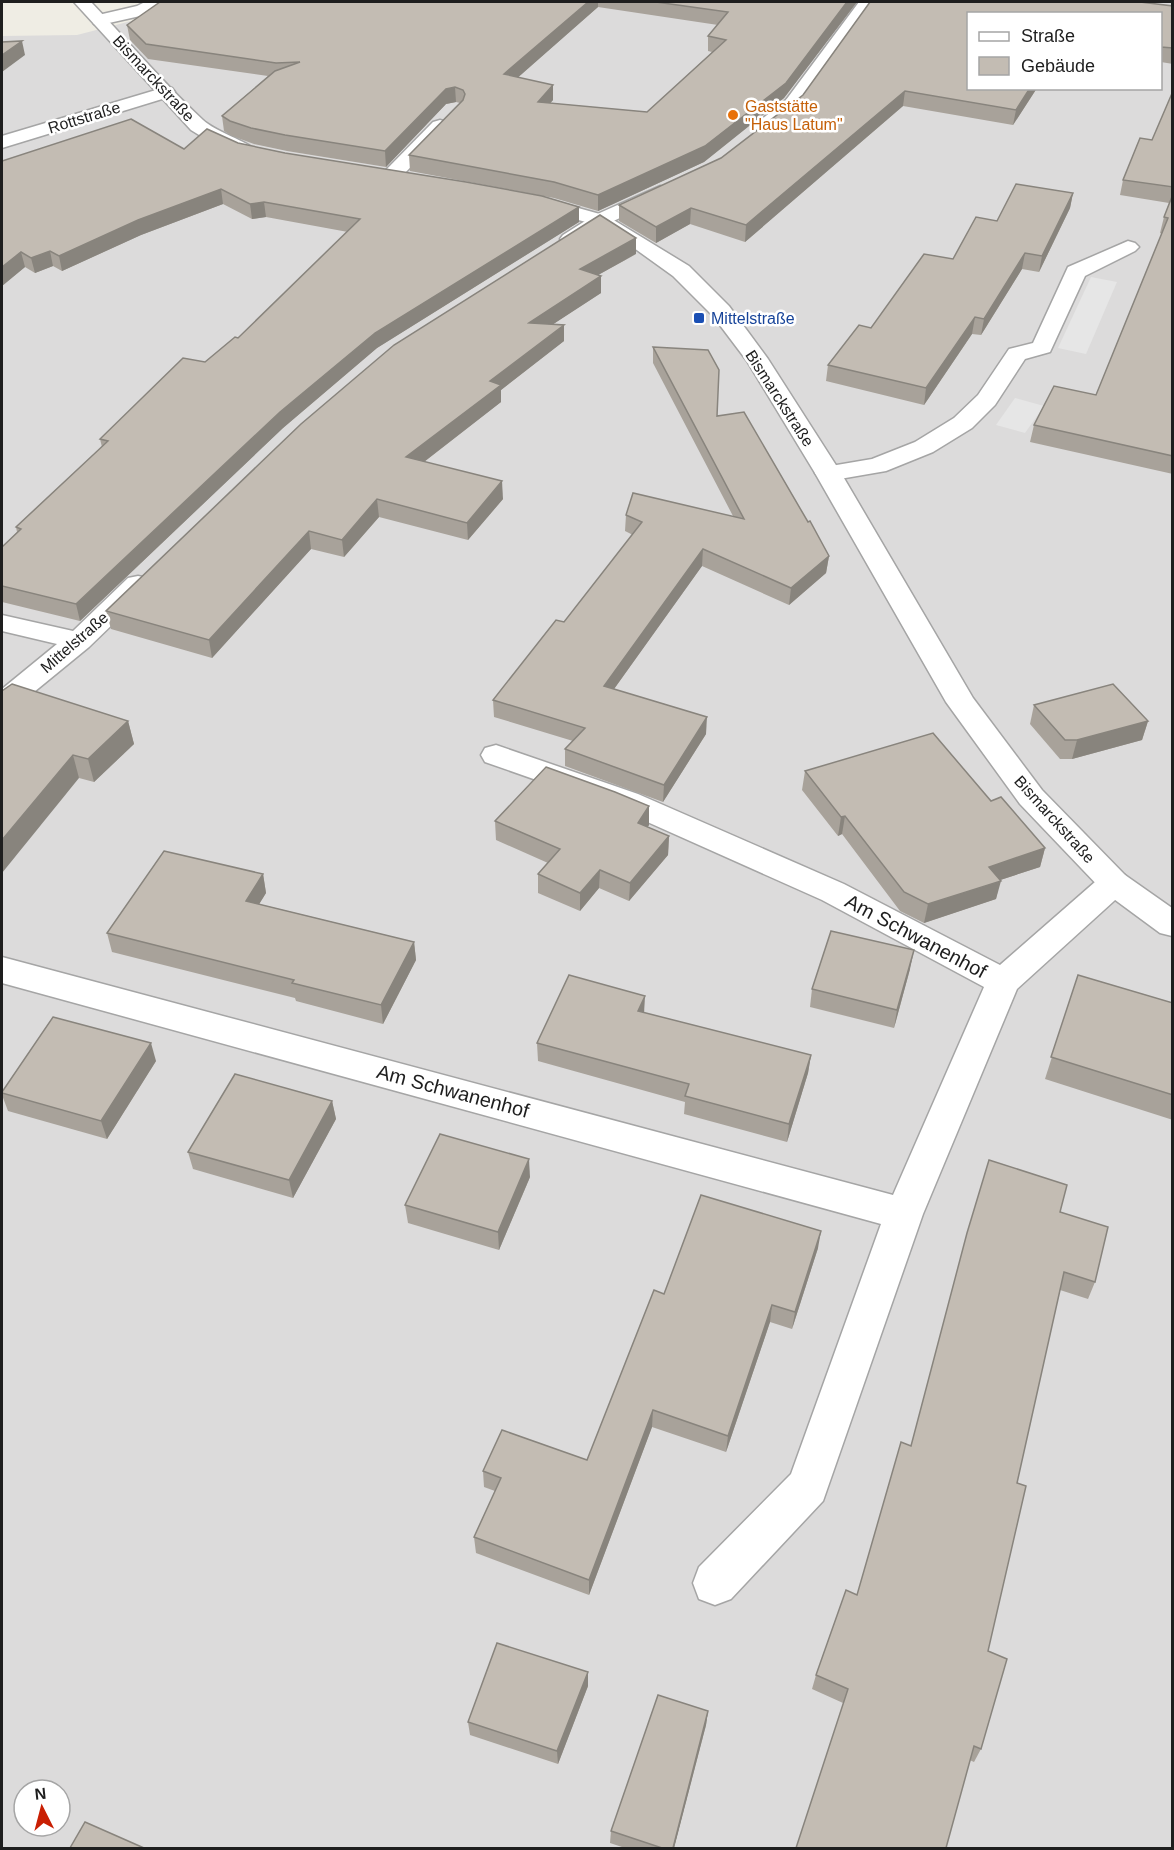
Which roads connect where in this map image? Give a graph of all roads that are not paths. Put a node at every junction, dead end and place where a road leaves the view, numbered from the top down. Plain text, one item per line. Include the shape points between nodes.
1 (82, 2) edge
2 (155, 2) edge
3 (867, 2) edge
4 (100, 20) junction
5 (166, 92) junction
6 (455, 110) edge
7 (748, 140) edge
8 (2, 142) edge
9 (268, 155) edge
10 (368, 172) edge
11 (391, 176) junction
12 (412, 179) edge
13 (681, 183) edge
14 (512, 197) edge
15 (600, 220) junction
16 (1128, 247) dead end
17 (552, 251) edge
18 (828, 473) junction
19 (156, 567) edge
20 (2, 623) edge
21 (79, 641) junction
22 (2, 703) edge
23 (496, 755) dead end
24 (1114, 883) junction
25 (1173, 924) edge
26 (2, 970) edge
27 (1003, 982) junction
28 (904, 1214) junction
29 (715, 1583) dead end

1 - 4 street, Bismarckstraße
2 - 4 street via 143,10
3 - 7 street via 793,104
4 - 5 street, Bismarckstraße
5 - 8 street, Rottstraße
5 - 9 street, Bismarckstraße via 198,126 224,142
6 - 11 street
10 - 11 street
11 - 12 street
13 - 15 street
14 - 15 street, Bismarckstraße
15 - 17 street
15 - 18 street, Bismarckstraße via 681,271 721,311 757,359
16 - 18 street via 1076,272 1042,347 1017,354 987,400 963,423 924,447 877,466
18 - 24 street, Bismarckstraße via 962,702 1031,797
19 - 21 street, Mittelstraße
20 - 21 street
21 - 22 street, Mittelstraße
23 - 27 street, Am Schwanenhof via 627,801 833,892
24 - 25 street, Bismarckstraße
24 - 27 street, Am Schwanenhof
26 - 28 street, Am Schwanenhof
27 - 28 street, Am Schwanenhof
28 - 29 street, Am Schwanenhof via 808,1487

